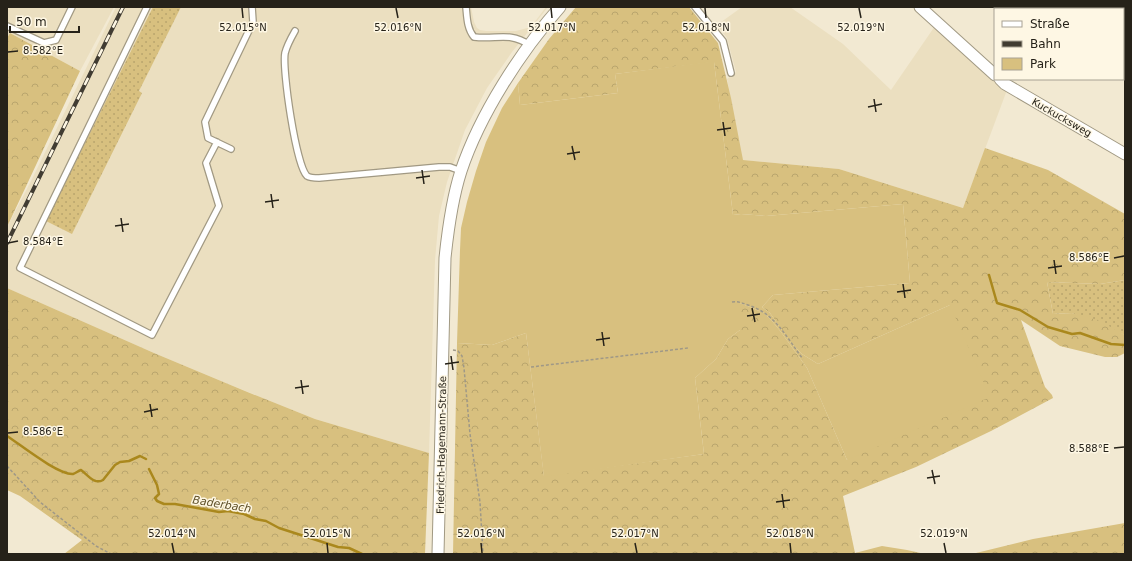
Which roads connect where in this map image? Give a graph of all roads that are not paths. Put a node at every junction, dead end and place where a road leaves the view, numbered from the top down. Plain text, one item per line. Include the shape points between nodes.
1 (72, 7) edge
2 (147, 7) edge
3 (252, 7) edge
4 (466, 7) edge
5 (560, 7) edge
6 (695, 7) edge
7 (920, 7) edge
8 (7, 26) edge
9 (295, 31) dead end
10 (530, 45) junction
11 (731, 73) dead end
12 (994, 73) edge
13 (1001, 80) edge
14 (216, 142) junction
15 (231, 149) dead end
16 (1125, 154) edge
17 (461, 171) junction
18 (438, 554) edge

1 - 8 lane via 56,40 44,42
2 - 14 lane via 20,268 152,335 219,206 206,163
3 - 14 lane via 253,22 205,122 208,138
4 - 10 lane via 469,28 474,37 512,37
5 - 10 street, Friedrich-Hagemann-Straße
6 - 11 lane via 723,41
7 - 12 street
9 - 17 lane via 285,54 285,74 295,140 307,176 319,178 439,167
10 - 17 street, Friedrich-Hagemann-Straße via 500,89 477,132
13 - 16 street, Kuckucksweg
14 - 15 lane
17 - 18 street, Friedrich-Hagemann-Straße via 445,258

